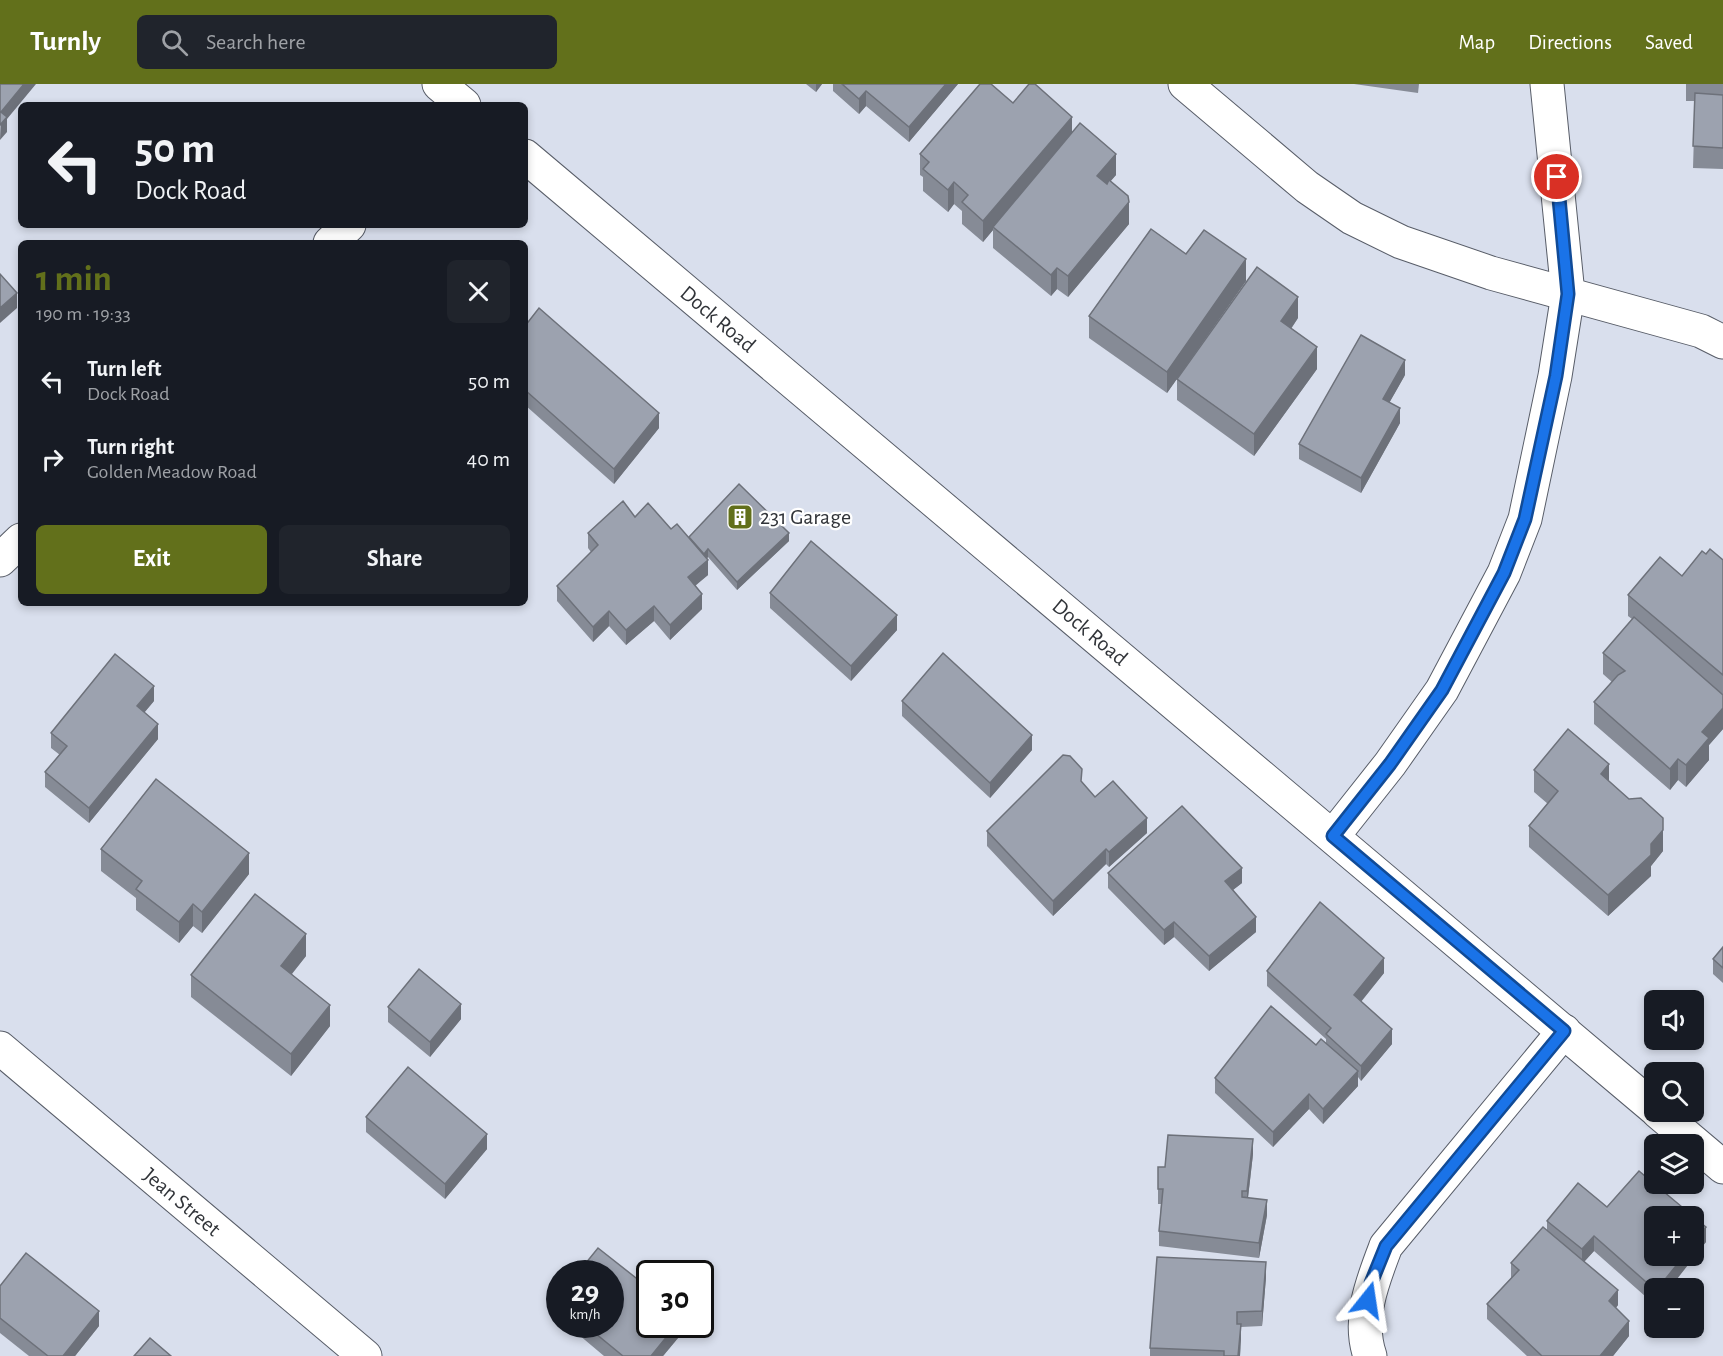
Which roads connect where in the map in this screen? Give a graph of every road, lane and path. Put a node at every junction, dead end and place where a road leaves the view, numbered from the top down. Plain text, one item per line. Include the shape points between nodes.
1 (439, 84) edge
2 (1185, 84) edge
3 (1547, 84) edge
4 (460, 102) edge
5 (528, 159) edge
6 (346, 228) edge
7 (333, 240) edge
8 (1568, 294) junction
9 (1723, 342) edge
10 (18, 543) edge
11 (0, 560) edge
12 (1333, 836) junction
13 (1564, 1031) junction
14 (0, 1048) edge
15 (1644, 1099) edge
16 (1670, 1122) edge
17 (1723, 1167) edge
18 (364, 1356) edge
19 (1370, 1356) edge

1 - 4 street
2 - 8 street via 1307,187 1352,218 1454,262
3 - 8 street
5 - 12 street, Dock Road
6 - 7 street
8 - 9 street via 1701,331
8 - 12 street via 1540,454 1525,519 1504,573 1442,690
10 - 11 street
12 - 13 street, Dock Road
13 - 15 street, Dock Road
13 - 19 street via 1386,1246 1371,1283 1365,1317
14 - 18 street, Jean Street
16 - 17 street

